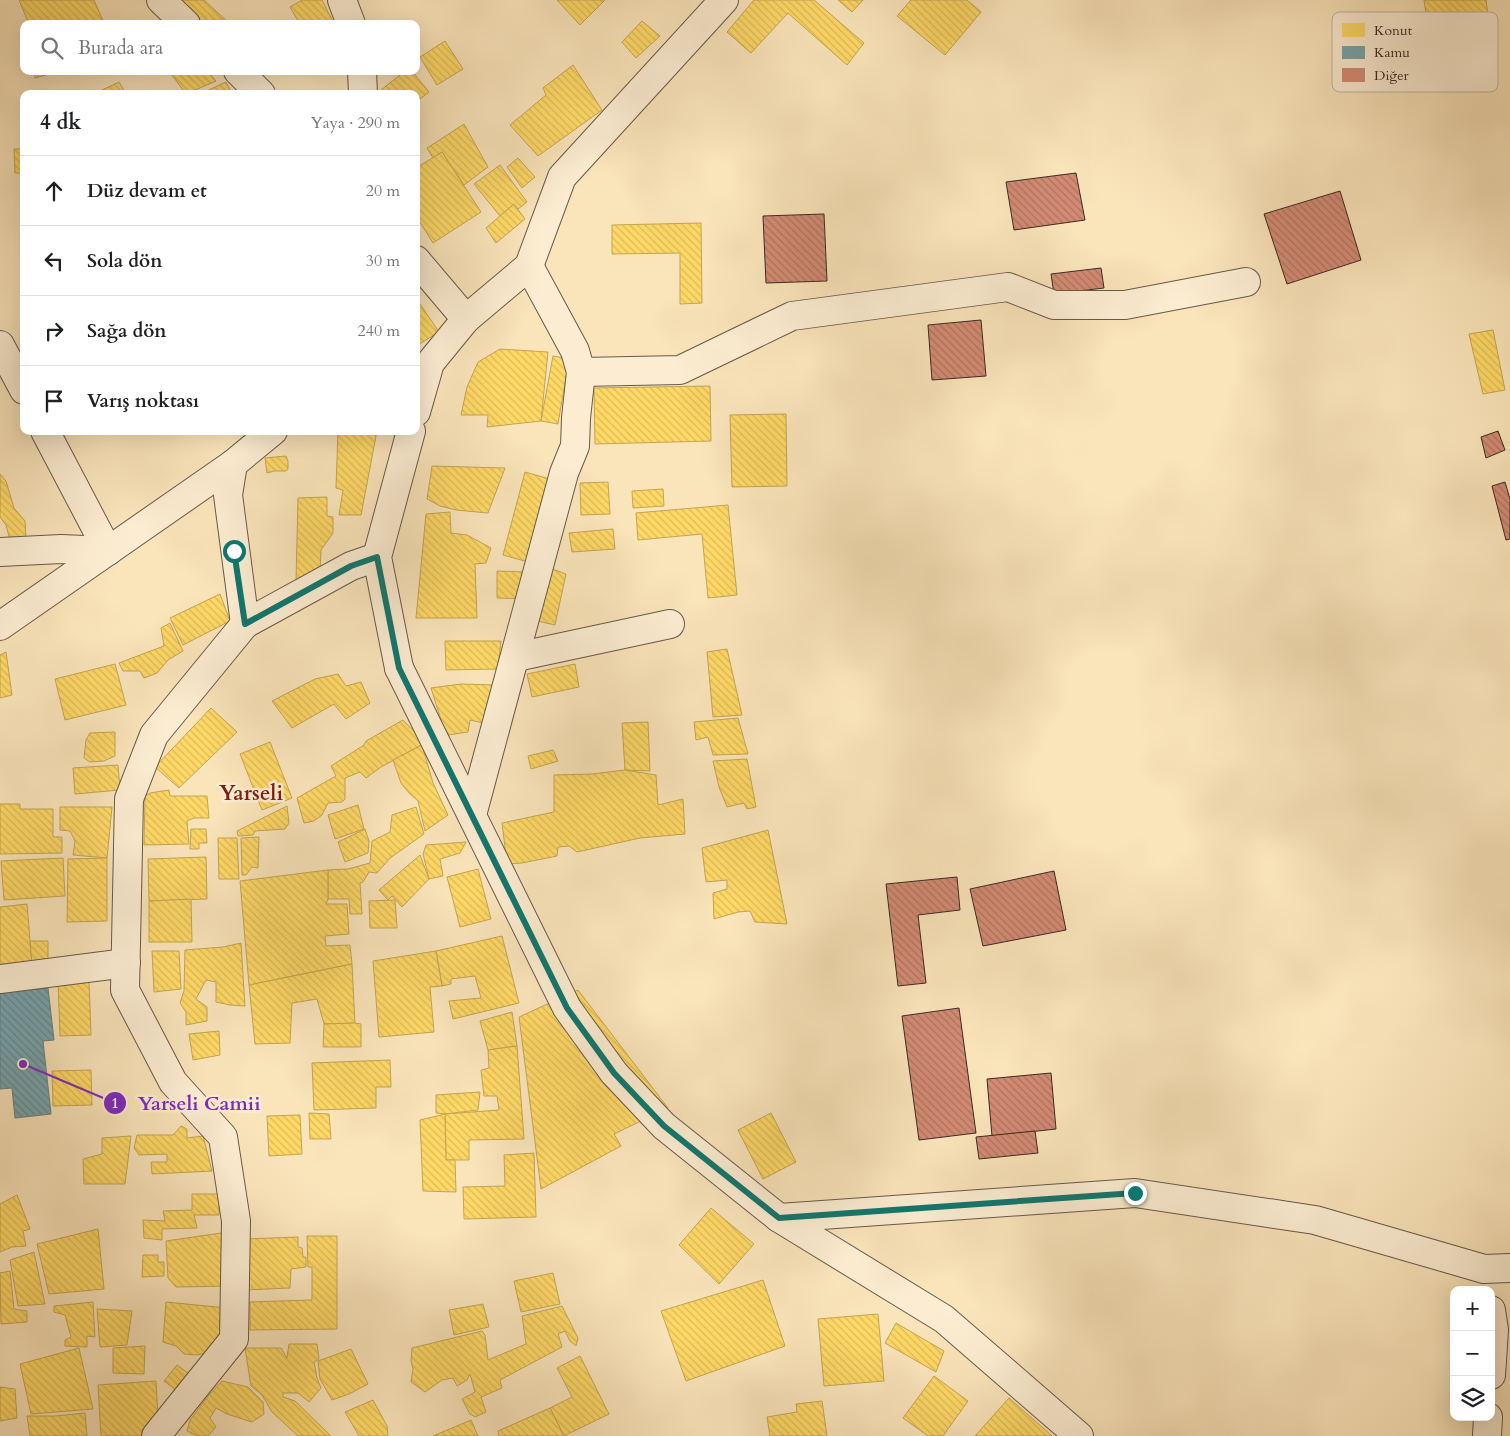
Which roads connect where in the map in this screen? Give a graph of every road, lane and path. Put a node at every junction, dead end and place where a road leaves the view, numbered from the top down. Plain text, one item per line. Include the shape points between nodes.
1 (160, 0) edge
2 (342, 0) edge
3 (724, 0) edge
4 (182, 20) edge
5 (350, 20) edge
6 (242, 75) edge
7 (362, 75) edge
8 (257, 90) edge
9 (363, 90) edge
10 (420, 265) edge
11 (529, 266) junction
12 (1246, 282) dead end
13 (466, 319) junction
14 (0, 345) edge
15 (423, 365) edge
16 (581, 372) junction
17 (20, 382) edge
18 (420, 385) edge
19 (47, 435) edge
20 (268, 435) edge
21 (410, 435) edge
22 (233, 464) junction
23 (108, 551) junction
24 (0, 552) edge
25 (377, 557) junction
26 (245, 624) junction
27 (670, 624) dead end
28 (0, 626) edge
29 (516, 657) junction
30 (472, 816) junction
31 (126, 963) junction
32 (0, 979) edge
33 (779, 1218) junction
34 (1494, 1276) edge
35 (1488, 1421) edge
36 (156, 1436) edge
37 (1079, 1436) edge
38 (1487, 1436) edge

1 - 4 street
2 - 5 street
3 - 11 street via 562,177
6 - 8 street
7 - 9 street
10 - 13 street
11 - 13 street
11 - 16 street via 575,350
12 - 16 street via 1125,305 1054,305 1008,287 792,316 680,370
13 - 15 street
14 - 17 street
15 - 18 street
16 - 29 street via 575,446 564,473
19 - 23 street
20 - 22 street
21 - 25 street
22 - 23 street
22 - 26 street via 228,495
23 - 24 street
23 - 28 street
25 - 26 street via 351,566
25 - 30 street via 399,668
26 - 31 street via 154,734 129,799
27 - 29 street
29 - 30 street
30 - 33 street via 567,1008 614,1073 664,1126
31 - 32 street
31 - 36 street via 125,990 173,1082 223,1137 236,1221 234,1339
33 - 34 street via 1135,1193 1315,1220
33 - 37 street via 944,1319
35 - 38 street

